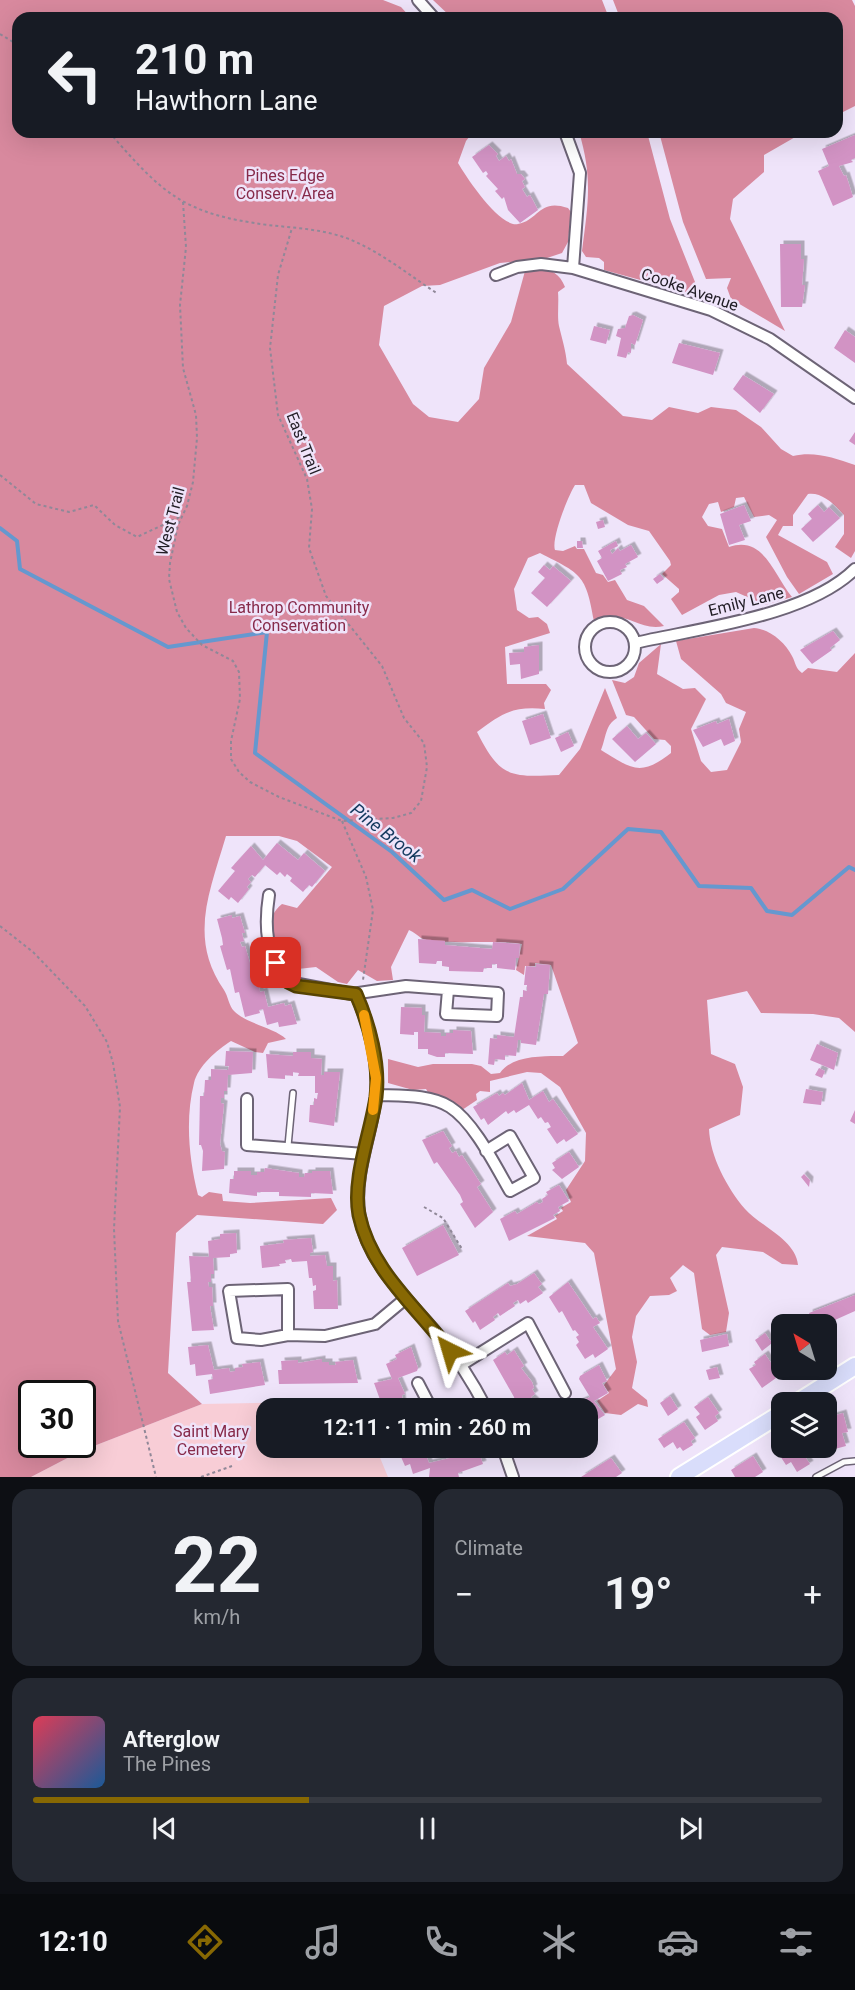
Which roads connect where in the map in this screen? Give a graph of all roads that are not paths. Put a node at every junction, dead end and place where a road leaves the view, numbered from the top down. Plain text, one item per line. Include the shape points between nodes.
1 (418, 0) edge
2 (429, 12) edge
3 (567, 138) edge
4 (573, 268) junction
5 (496, 275) dead end
6 (855, 398) edge
7 (855, 569) edge
8 (635, 643) junction
9 (269, 895) dead end
10 (448, 990) junction
11 (356, 994) junction
12 (293, 1093) dead end
13 (376, 1095) junction
14 (247, 1099) dead end
15 (288, 1146) junction
16 (486, 1151) junction
17 (364, 1154) junction
18 (405, 1299) junction
19 (288, 1335) junction
20 (461, 1365) junction
21 (855, 1366) edge
22 (418, 1383) dead end
23 (814, 1392) edge
24 (565, 1393) dead end
25 (426, 1398) edge
26 (479, 1398) edge
27 (771, 1420) edge
28 (506, 1458) edge
29 (855, 1461) edge
30 (512, 1476) edge
31 (679, 1477) edge
32 (816, 1477) edge

1 - 2 street
3 - 4 street via 580,173
4 - 5 street, Cooke Avenue via 542,264
4 - 6 street, Cooke Avenue via 742,323
7 - 8 street, Emily Lane via 830,588 794,604
8 - 8 street via 627,628 606,622 587,635 585,652 598,670 614,672 629,664
9 - 11 street via 267,941 288,982
10 - 10 street via 498,993 497,1016 446,1014
10 - 11 street via 406,986
11 - 13 street via 372,1046
12 - 15 lane
13 - 16 street via 422,1099 450,1107
13 - 17 street
14 - 15 street via 247,1145
15 - 17 street
16 - 16 street via 510,1136 534,1178 510,1191
17 - 18 street via 359,1214 374,1255
18 - 19 street via 375,1324 326,1336
18 - 20 street
19 - 19 street via 261,1340 237,1338 229,1291 288,1289
20 - 24 street via 528,1323
20 - 26 street
21 - 23 main road
22 - 25 street
27 - 31 main road
28 - 30 street
29 - 32 lane via 844,1462

